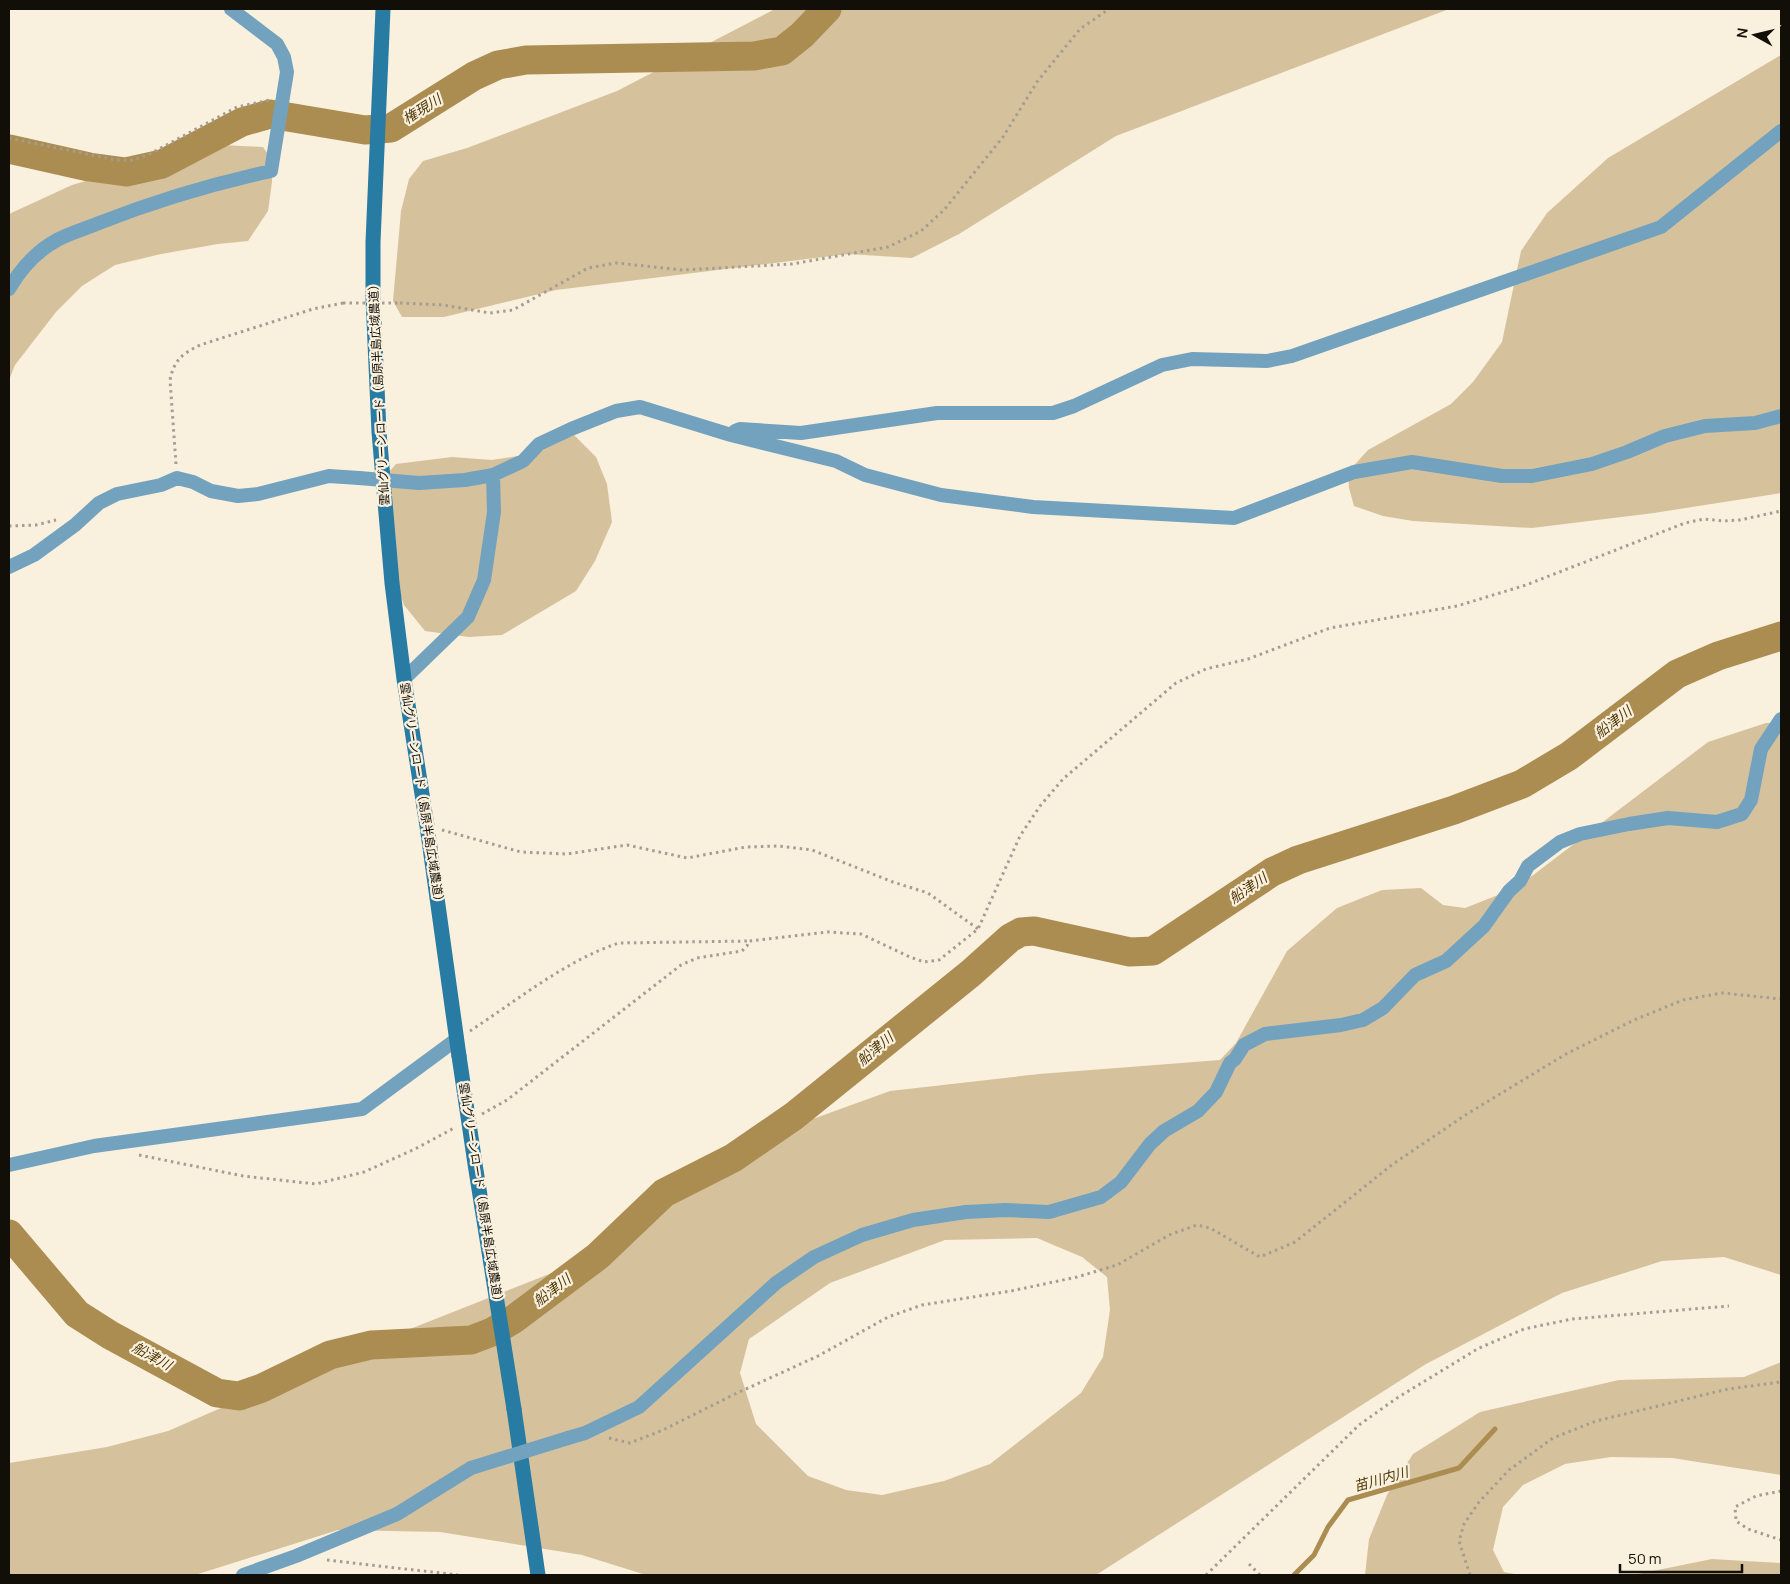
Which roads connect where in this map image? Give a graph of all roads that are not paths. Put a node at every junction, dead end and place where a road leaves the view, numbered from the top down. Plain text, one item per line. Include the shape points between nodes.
1 (231, 9) edge
2 (383, 9) edge
3 (1781, 131) edge
4 (9, 288) edge
5 (1781, 416) edge
6 (731, 435) junction
7 (493, 475) junction
8 (9, 567) edge
9 (404, 679) junction
10 (1781, 719) edge
11 (457, 1039) junction
12 (9, 1165) edge
13 (243, 1575) edge
14 (538, 1575) edge

1 - 4 street via 277,44 284,57 287,72 271,171 130,211 56,241 33,258
2 - 9 street, 雲仙グリーンロード（島原半島広域農道） via 372,242 373,298 379,432
3 - 6 street via 1661,227 1292,356 1267,361 1192,358 1162,365 1053,413 937,413 801,433 740,430
5 - 6 street via 1755,423 1705,426 1665,436 1592,464 1532,476 1502,476 1412,462 1354,472 1234,518 1033,508 941,494 865,475 836,461
6 - 7 street via 640,408 616,411 540,444 523,461
7 - 8 street, bridge via 419,483 330,476 238,496 211,491 177,478 117,494 99,503 34,555
7 - 9 street via 494,512 484,580 468,617
9 - 11 street, 雲仙グリーンロード（島原半島広域農道）
10 - 13 street, bridge via 1761,749 1751,800 1742,814 1717,822 1668,818 1580,834 1560,842 1528,866 1484,926 1446,961 1415,975 1383,1008 1363,1020 1265,1034 1244,1045 1230,1063 1216,1092 1198,1111 1164,1131 1121,1182 1101,1197 1049,1212 966,1212 913,1220 862,1235 814,1257 776,1283 639,1407 584,1433 471,1468 398,1514
11 - 12 street via 362,1109 94,1146
11 - 14 street, 雲仙グリーンロード（島原半島広域農道）, bridge

